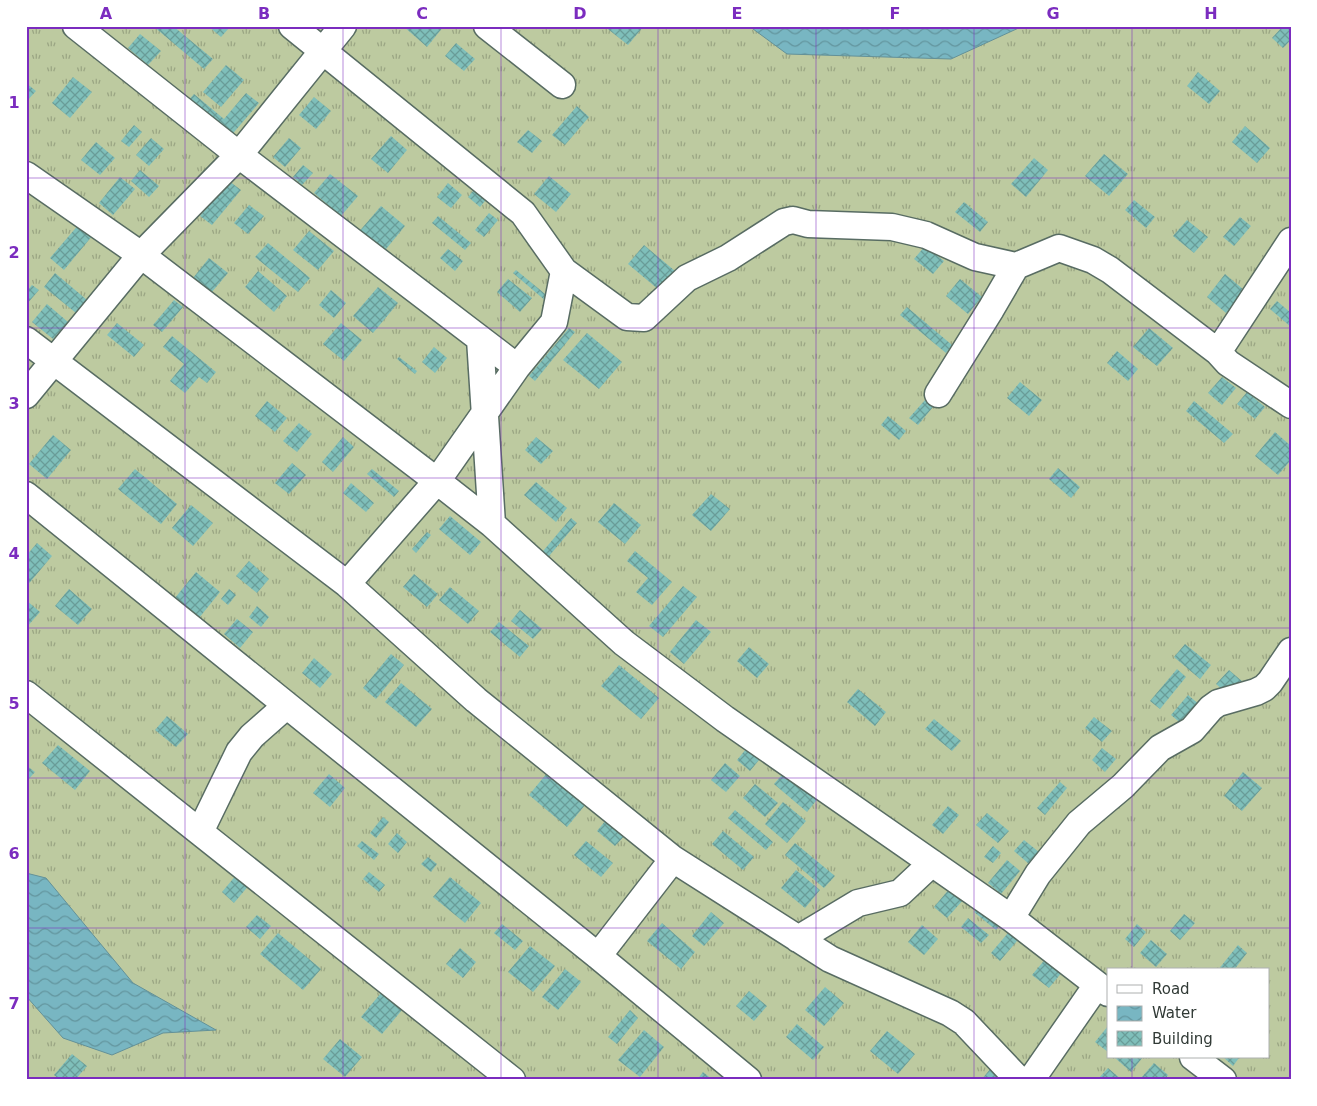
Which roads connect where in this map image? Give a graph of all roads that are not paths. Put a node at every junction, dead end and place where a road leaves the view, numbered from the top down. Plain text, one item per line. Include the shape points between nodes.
1 (76, 26) edge
2 (292, 26) edge
3 (343, 26) edge
4 (487, 26) edge
5 (322, 50) junction
6 (562, 85) dead end
7 (239, 155) junction
8 (26, 175) edge
9 (1291, 241) edge
10 (141, 255) junction
11 (1016, 266) junction
12 (564, 271) junction
13 (480, 339) junction
14 (26, 340) edge
15 (1218, 352) junction
16 (54, 360) junction
17 (517, 367) junction
18 (938, 394) dead end
19 (26, 395) edge
20 (1291, 405) edge
21 (483, 415) junction
22 (437, 481) junction
23 (26, 495) edge
24 (492, 524) junction
25 (347, 584) junction
26 (1291, 651) edge
27 (26, 694) edge
28 (286, 706) junction
29 (200, 832) junction
30 (672, 859) junction
31 (932, 863) junction
32 (1011, 918) junction
33 (798, 939) junction
34 (598, 956) junction
35 (1103, 989) edge
36 (1194, 1058) edge
37 (506, 1078) edge
38 (748, 1080) edge
39 (1018, 1080) edge
40 (1031, 1080) edge
41 (1223, 1080) edge

1 - 7 street
2 - 5 street
3 - 5 street
4 - 6 street
5 - 7 street
5 - 12 street via 523,213
7 - 10 street
7 - 13 street
8 - 10 street
9 - 15 street
10 - 16 street
10 - 22 street
11 - 12 street via 975,257 914,231 892,227 808,224 793,220 784,222 728,258 687,278 644,318 627,317
11 - 15 street via 1059,248 1093,260
11 - 18 street
12 - 17 street via 554,322
13 - 17 street
13 - 21 street
14 - 16 street
15 - 20 street via 1228,363
16 - 19 street
16 - 25 street
17 - 21 street
21 - 22 street
21 - 24 street
22 - 24 street
22 - 25 street
23 - 28 street
24 - 31 street via 624,643 725,719
25 - 30 street via 476,700
26 - 32 street via 1264,688 1211,708 1192,730 1160,748 1123,786 1079,823 1038,874
27 - 29 street
28 - 29 street via 239,752
28 - 34 street
29 - 37 street
30 - 33 street
30 - 34 street
31 - 32 street
31 - 33 street via 900,893 858,903
32 - 35 street
33 - 39 street via 830,959 950,1013 964,1022
34 - 38 street
35 - 40 street
36 - 41 street

